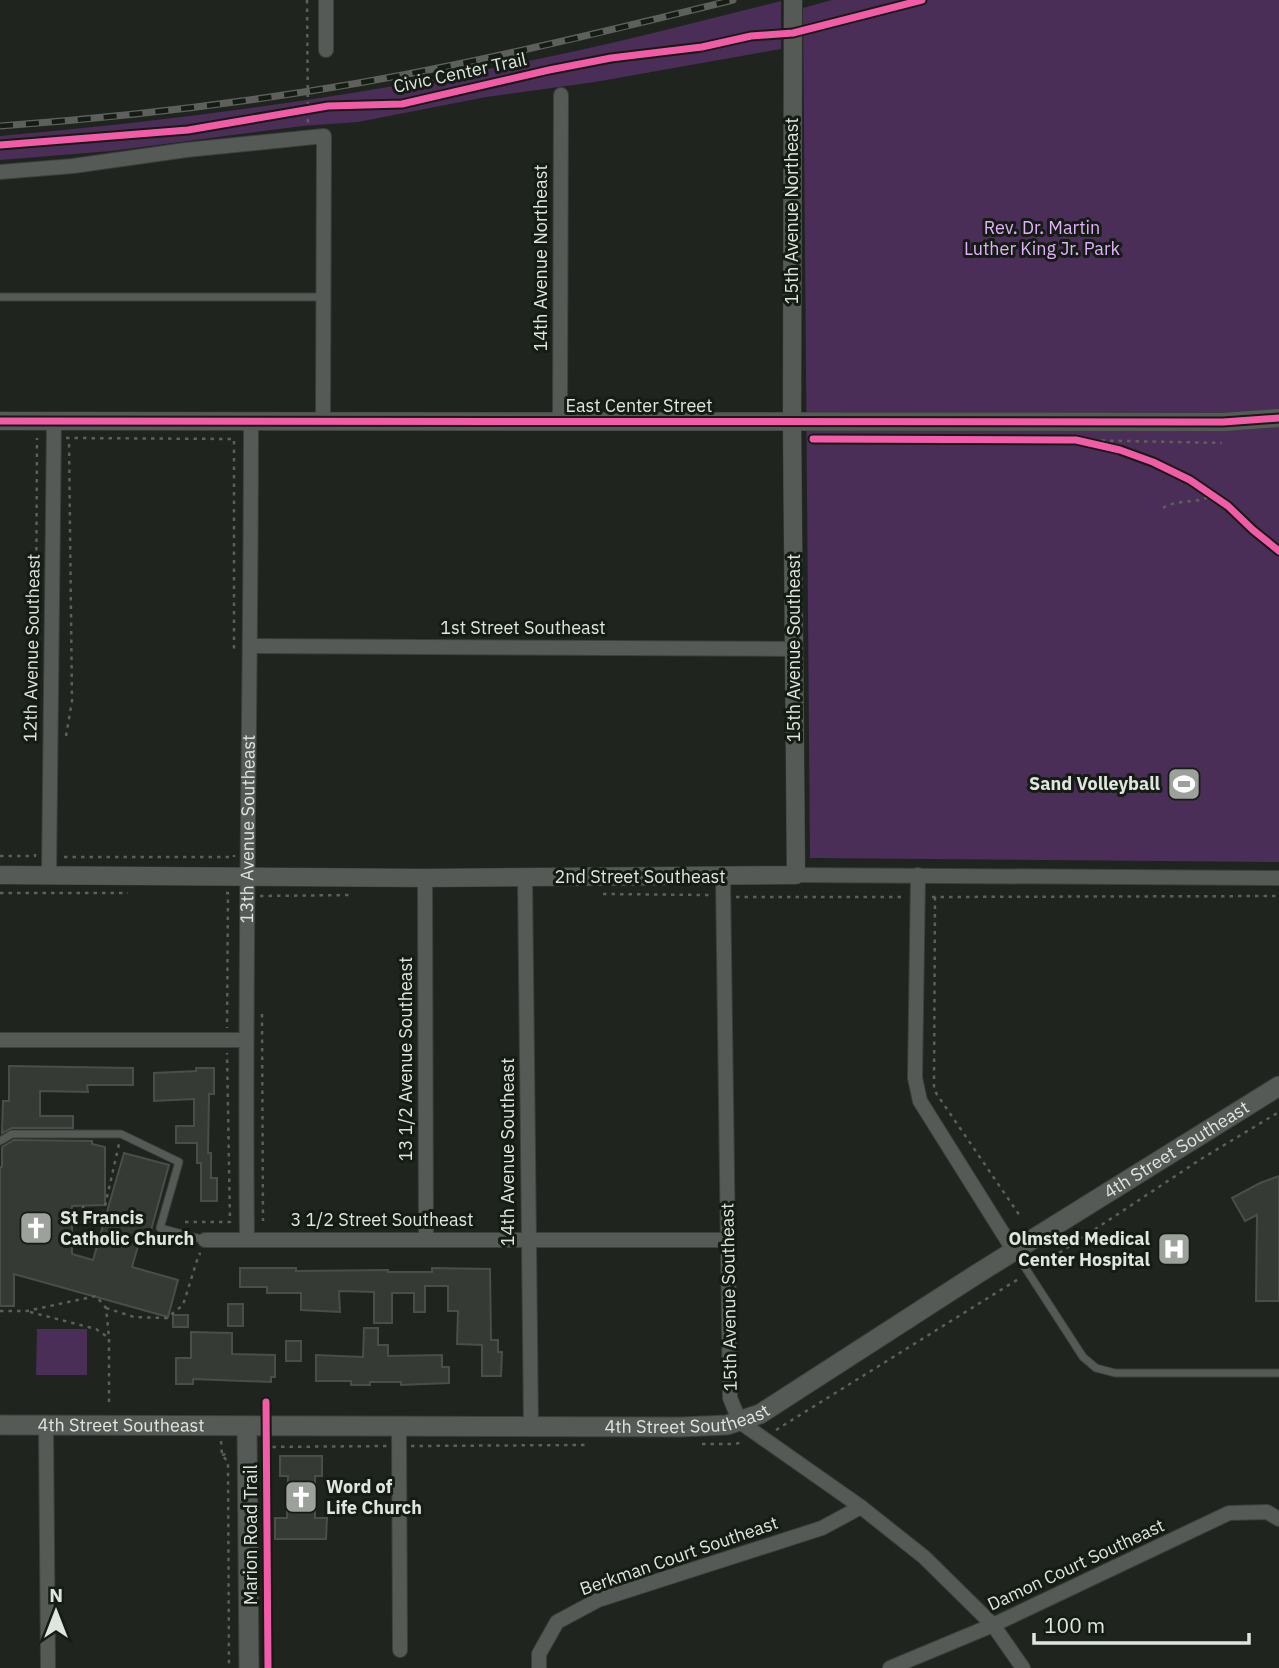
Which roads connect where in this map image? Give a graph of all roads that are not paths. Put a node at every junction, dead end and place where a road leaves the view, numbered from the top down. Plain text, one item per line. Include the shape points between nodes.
1 (326, 0) edge
2 (793, 0) edge
3 (326, 50) dead end
4 (561, 95) dead end
5 (0, 172) edge
6 (0, 297) edge
7 (324, 297) junction
8 (1279, 418) edge
9 (0, 421) edge
10 (54, 421) junction
11 (251, 421) junction
12 (323, 421) junction
13 (792, 421) junction
14 (560, 422) junction
15 (251, 646) junction
16 (795, 649) junction
17 (0, 875) edge
18 (50, 875) junction
19 (796, 875) junction
20 (918, 875) junction
21 (248, 877) junction
22 (525, 877) junction
23 (723, 877) junction
24 (425, 878) junction
25 (1279, 878) edge
26 (0, 1040) edge
27 (246, 1040) junction
28 (1279, 1086) edge
29 (0, 1141) edge
30 (247, 1239) junction
31 (205, 1240) joint
32 (426, 1240) junction
33 (528, 1240) junction
34 (728, 1240) junction
35 (1014, 1251) junction
36 (1279, 1373) edge
37 (740, 1422) junction
38 (0, 1425) edge
39 (46, 1426) junction
40 (531, 1427) junction
41 (260, 1434) junction
42 (399, 1437) junction
43 (861, 1507) junction
44 (1279, 1519) edge
45 (993, 1625) junction
46 (400, 1650) dead end
47 (48, 1668) edge
48 (249, 1668) edge
49 (539, 1668) edge
50 (890, 1668) edge
51 (1023, 1668) edge

1 - 3 street
2 - 13 street, 15th Avenue Northeast
4 - 14 street, 14th Avenue Northeast
5 - 7 street via 324,136
6 - 7 lane
7 - 12 street
8 - 13 street, East Center Street via 1223,422
9 - 10 street, East Center Street
10 - 11 street, East Center Street
10 - 18 street, 12th Avenue Southeast
11 - 12 street, East Center Street
11 - 15 street, 13th Avenue Southeast
12 - 14 street, East Center Street
13 - 14 street, East Center Street
13 - 16 street, 15th Avenue Southeast
15 - 16 street, 1st Street Southeast
15 - 21 street, 13th Avenue Southeast
16 - 19 street, 15th Avenue Southeast
17 - 18 street, 2nd Street Southeast
18 - 21 street, 2nd Street Southeast
19 - 20 street, 2nd Street Southeast
19 - 23 street, 2nd Street Southeast
20 - 25 street, 2nd Street Southeast
20 - 35 street via 915,1078 920,1101
21 - 24 street, 2nd Street Southeast
21 - 27 street, 13th Avenue Southeast
22 - 23 street, 2nd Street Southeast
22 - 24 street, 2nd Street Southeast
22 - 33 street, 14th Avenue Southeast
23 - 34 street, 15th Avenue Southeast
24 - 32 street, 13 1/2 Avenue Southeast
26 - 27 street
27 - 30 street, 13th Avenue Southeast
28 - 35 main road, 4th Street Southeast
29 - 31 lane via 12,1134 121,1134 179,1162 160,1228
30 - 31 street, 3 1/2 Street Southeast
30 - 32 street, 3 1/2 Street Southeast
32 - 33 street, 3 1/2 Street Southeast
33 - 34 street, 3 1/2 Street Southeast
33 - 40 street, 14th Avenue Southeast
34 - 37 street, 15th Avenue Southeast via 730,1398
35 - 36 lane via 1083,1357 1096,1368 1115,1373
35 - 37 main road, 4th Street Southeast via 782,1402
37 - 40 main road, 4th Street Southeast via 680,1427
37 - 43 street
38 - 39 main road, 4th Street Southeast
39 - 41 main road, 4th Street Southeast
39 - 47 street
40 - 42 main road, 4th Street Southeast
41 - 42 main road, 4th Street Southeast
41 - 48 main road
42 - 46 street
43 - 45 street via 924,1557
43 - 49 street, Berkman Court Southeast via 822,1528 598,1600 557,1622 539,1654
44 - 45 street, Damon Court Southeast via 1267,1512 1229,1513
45 - 50 street, Damon Court Southeast
45 - 51 street

